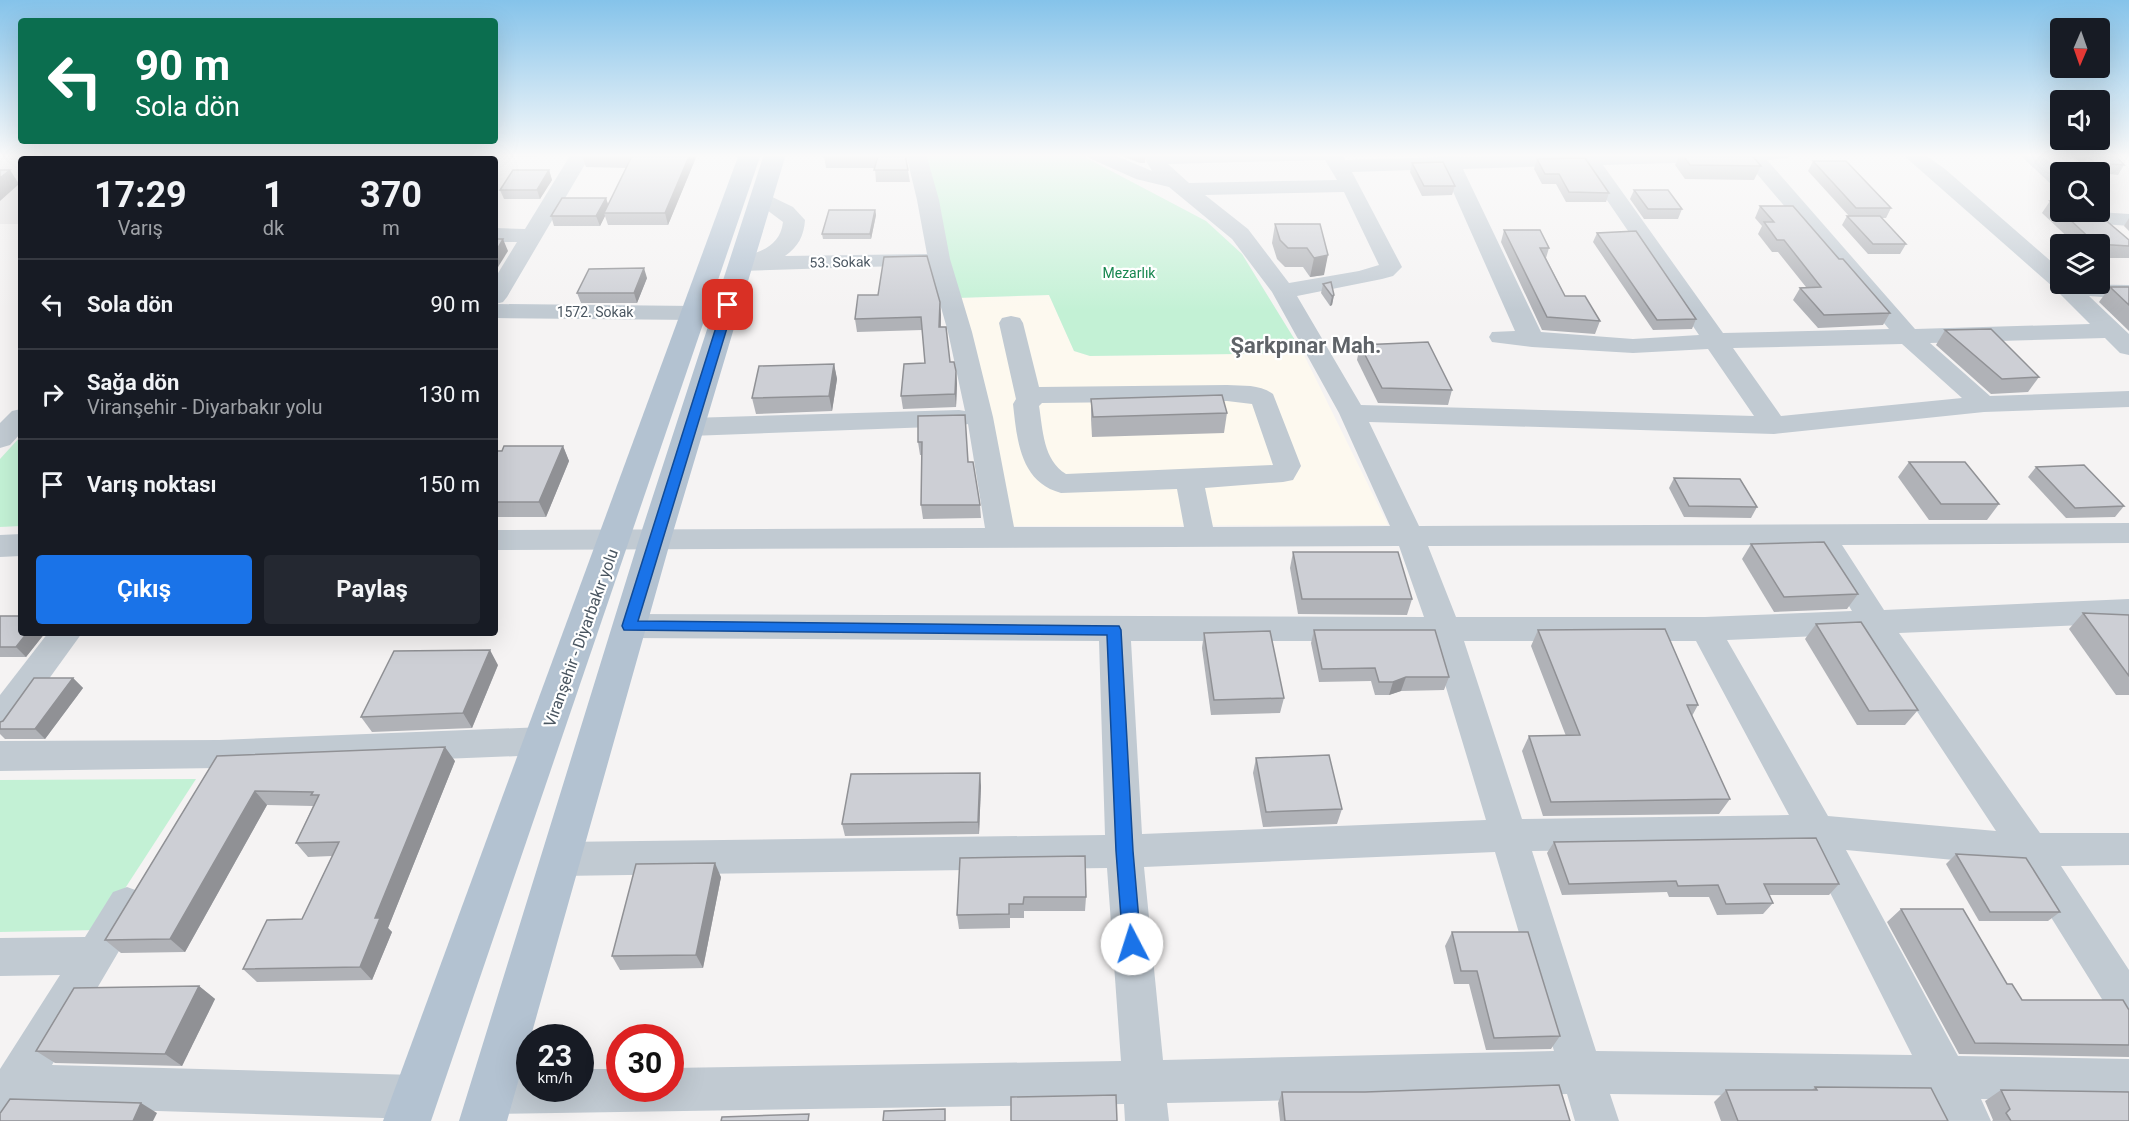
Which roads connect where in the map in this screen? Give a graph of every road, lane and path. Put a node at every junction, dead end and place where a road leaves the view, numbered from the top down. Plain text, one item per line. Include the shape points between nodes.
1 (549, 206) edge
2 (732, 206) edge
3 (759, 206) edge
4 (929, 206) edge
5 (1205, 206) edge
6 (1361, 206) edge
7 (1471, 206) edge
8 (1621, 206) edge
9 (1797, 206) edge
10 (1975, 206) edge
11 (2109, 222) edge
12 (2125, 230) edge
13 (498, 235) edge
14 (531, 236) junction
15 (939, 260) junction
16 (741, 264) junction
17 (2050, 273) edge
18 (2110, 290) edge
19 (1283, 291) junction
20 (498, 292) edge
21 (2129, 292) edge
22 (2073, 294) edge
23 (498, 311) edge
24 (695, 313) junction
25 (1011, 323) dead end
26 (1908, 336) junction
27 (1501, 337) dead end
28 (2120, 339) edge
29 (1532, 340) junction
30 (1715, 341) junction
31 (1029, 398) junction
32 (2129, 399) edge
33 (1984, 404) junction
34 (1352, 413) junction
35 (980, 417) junction
36 (18, 420) edge
37 (1774, 425) junction
38 (690, 427) junction
39 (0, 439) edge
40 (1189, 477) junction
41 (2129, 533) edge
42 (1820, 534) junction
43 (1201, 537) junction
44 (1410, 537) junction
45 (1001, 538) junction
46 (616, 539) junction
47 (655, 539) junction
48 (498, 540) edge
49 (18, 545) edge
50 (0, 546) edge
51 (2129, 611) edge
52 (1875, 622) junction
53 (629, 626) junction
54 (1705, 629) junction
55 (1114, 630) junction
56 (1445, 630) junction
57 (64, 636) edge
58 (0, 720) edge
59 (543, 741) junction
60 (0, 756) edge
61 (1817, 831) junction
62 (1508, 835) junction
63 (2129, 849) edge
64 (2030, 850) junction
65 (1124, 851) junction
66 (560, 860) junction
67 (145, 875) edge
68 (95, 956) junction
69 (0, 957) edge
70 (2129, 1006) edge
71 (1582, 1072) junction
72 (1946, 1077) junction
73 (2129, 1080) edge
74 (7, 1097) edge
75 (1145, 1101) edge
76 (487, 1107) edge
77 (411, 1109) edge
78 (1597, 1121) edge
79 (1969, 1121) edge

1 - 14 street
2 - 24 main road, Viranşehir - Diyarbakır yolu
3 - 16 main road
4 - 15 street
5 - 19 street via 1240,234
6 - 19 street via 1391,267 1388,272
7 - 29 street
8 - 30 street
9 - 26 street
10 - 17 street
11 - 12 street
13 - 14 street
14 - 20 street
15 - 16 street, 53. Sokak
15 - 35 street
16 - 38 main road
18 - 21 street
19 - 34 street
22 - 28 street
23 - 24 street, 1572. Sokak
24 - 46 main road, Viranşehir - Diyarbakır yolu
25 - 31 street
26 - 28 street
26 - 30 street
26 - 33 street
27 - 29 street
29 - 30 street via 1633,345
30 - 37 street
31 - 40 street via 1026,404 1036,460 1050,479 1061,484
31 - 40 street via 1046,394 1227,393 1256,394 1264,400 1287,466 1283,473
32 - 33 street
33 - 37 street
34 - 37 street
34 - 44 street
35 - 38 street
35 - 45 street
36 - 39 street
38 - 47 main road
40 - 43 street
41 - 42 street
42 - 44 street
42 - 52 street
43 - 44 street
43 - 45 street
44 - 56 street
45 - 47 street
46 - 47 street
46 - 48 street
46 - 59 main road, Viranşehir - Diyarbakır yolu
47 - 53 main road
49 - 50 street
51 - 52 street
52 - 54 street
52 - 64 street
53 - 55 street
53 - 66 main road
54 - 56 street
54 - 61 street
55 - 56 street
55 - 65 street
56 - 62 street
57 - 58 street
59 - 60 street via 210,769
59 - 77 main road, Viranşehir - Diyarbakır yolu
61 - 62 street
61 - 64 street
61 - 72 street
62 - 65 street
62 - 71 street
63 - 64 street
64 - 70 street
65 - 66 street
65 - 75 street
66 - 76 main road
67 - 68 street
68 - 69 street
68 - 74 street
71 - 72 street
71 - 75 street
71 - 78 street
72 - 73 street
72 - 79 street
74 - 77 street
75 - 76 street

